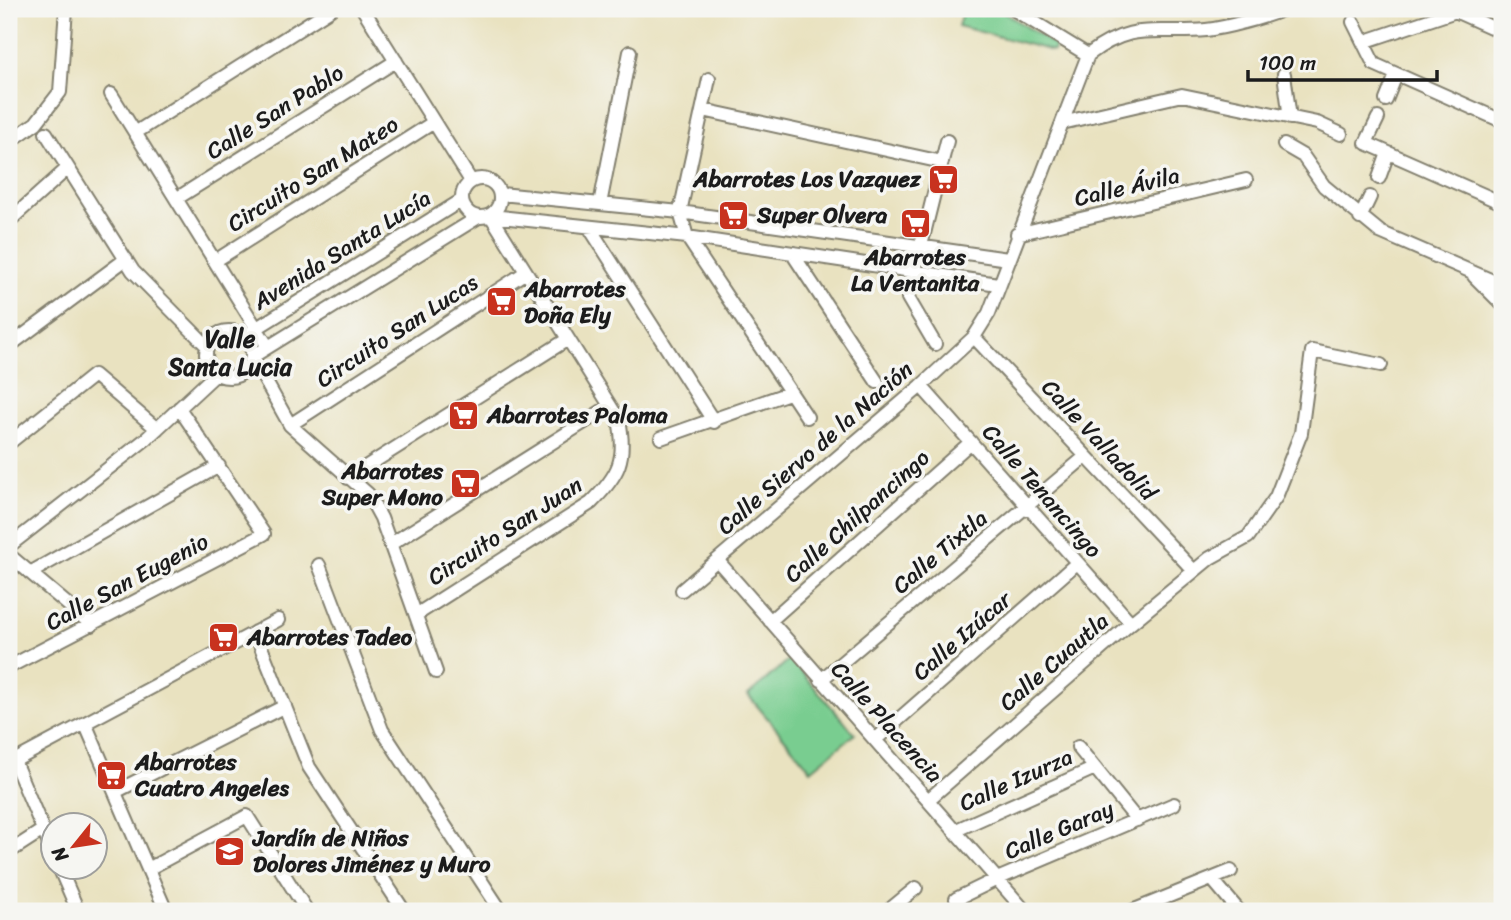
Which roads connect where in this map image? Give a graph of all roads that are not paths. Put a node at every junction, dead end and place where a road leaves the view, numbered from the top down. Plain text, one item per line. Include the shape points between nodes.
1 (66, 9) edge
2 (331, 9) edge
3 (363, 9) edge
4 (1013, 9) edge
5 (1284, 9) edge
6 (1459, 10) edge
7 (1353, 22) dead end
8 (1502, 32) edge
9 (1363, 42) junction
10 (630, 52) dead end
11 (1088, 55) junction
12 (396, 61) junction
13 (1284, 74) dead end
14 (1396, 75) junction
15 (709, 79) dead end
16 (111, 94) dead end
17 (1386, 100) dead end
18 (703, 110) junction
19 (1290, 117) junction
20 (1378, 118) dead end
21 (1502, 121) edge
22 (434, 122) junction
23 (1062, 123) junction
24 (46, 133) dead end
25 (135, 133) junction
26 (1341, 134) dead end
27 (947, 141) dead end
28 (9, 142) edge
29 (1283, 145) dead end
30 (1388, 153) junction
31 (942, 162) junction
32 (68, 168) junction
33 (1379, 178) dead end
34 (1246, 180) dead end
35 (471, 181) junction
36 (500, 194) junction
37 (1370, 197) dead end
38 (176, 199) junction
39 (462, 200) junction
40 (1502, 203) edge
41 (600, 204) junction
42 (680, 212) junction
43 (484, 217) junction
44 (1360, 218) junction
45 (9, 221) edge
46 (589, 227) junction
47 (1017, 234) junction
48 (687, 237) junction
49 (921, 246) junction
50 (792, 253) junction
51 (126, 259) junction
52 (1008, 259) junction
53 (215, 261) junction
54 (357, 266) junction
55 (526, 272) junction
56 (915, 272) junction
57 (1472, 273) junction
58 (998, 284) junction
59 (369, 285) junction
60 (1502, 285) edge
61 (1502, 304) edge
62 (257, 329) junction
63 (244, 336) junction
64 (974, 337) junction
65 (568, 339) junction
66 (935, 344) dead end
67 (9, 346) edge
68 (208, 347) junction
69 (268, 347) junction
70 (252, 357) junction
71 (1381, 365) dead end
72 (217, 373) junction
73 (877, 382) dead end
74 (921, 386) junction
75 (789, 393) junction
76 (610, 406) junction
77 (179, 408) junction
78 (807, 417) dead end
79 (714, 422) junction
80 (290, 425) junction
81 (157, 429) junction
82 (661, 438) dead end
83 (971, 442) junction
84 (9, 443) edge
85 (1086, 456) junction
86 (219, 466) junction
87 (348, 478) junction
88 (1027, 505) junction
89 (391, 544) junction
90 (9, 547) edge
91 (9, 555) edge
92 (717, 560) junction
93 (1077, 563) junction
94 (319, 565) dead end
95 (1194, 571) junction
96 (30, 573) junction
97 (682, 590) dead end
98 (416, 615) junction
99 (278, 620) dead end
100 (770, 621) junction
101 (1131, 623) junction
102 (92, 625) junction
103 (256, 632) junction
104 (9, 666) edge
105 (436, 672) dead end
106 (821, 680) junction
107 (285, 706) junction
108 (85, 723) junction
109 (875, 740) junction
110 (1078, 747) dead end
111 (11, 763) edge
112 (1095, 768) junction
113 (115, 792) junction
114 (928, 800) junction
115 (1174, 804) dead end
116 (38, 820) edge
117 (1137, 820) junction
118 (954, 831) junction
119 (38, 833) edge
120 (9, 852) edge
121 (148, 869) junction
122 (1231, 872) dead end
123 (997, 879) junction
124 (1212, 879) junction
125 (65, 881) edge
126 (916, 888) dead end
127 (956, 899) dead end
128 (78, 911) edge
129 (166, 911) edge
130 (307, 911) edge
131 (404, 911) edge
132 (501, 911) edge
133 (889, 911) edge
134 (1025, 911) edge
135 (1132, 911) edge
136 (1239, 911) edge

1 - 28 street via 60,92 36,123
2 - 25 street
3 - 12 street, Circuito San Mateo
4 - 11 street
5 - 11 street via 1207,30 1145,30 1120,35
6 - 8 street
6 - 9 street
7 - 9 street
9 - 14 street via 1374,64
10 - 41 street
11 - 23 street, Calle Siervo de la Nación
12 - 22 street, Circuito San Mateo
12 - 38 street, Calle San Pablo
13 - 19 street
14 - 17 street
14 - 21 street
15 - 18 street
16 - 25 street, Circuito San Mateo
18 - 31 street
18 - 42 street
19 - 23 street via 1182,95
19 - 26 street
20 - 30 street via 1366,143
22 - 35 street, Circuito San Mateo
22 - 53 street, Circuito San Mateo
23 - 47 street, Calle Siervo de la Nación
24 - 32 street
25 - 38 street, Circuito San Mateo
27 - 31 street
29 - 44 street via 1303,156 1324,186
30 - 33 street
30 - 40 street
31 - 49 street
32 - 45 street
32 - 51 street
34 - 47 street, Calle Ávila
35 - 36 street via 489,180
35 - 39 street
36 - 41 street
36 - 43 street via 498,210
37 - 44 street
38 - 53 street, Circuito San Mateo
39 - 43 street via 466,212
39 - 54 street, Avenida Santa Lucía
41 - 42 street
42 - 48 street
42 - 49 street
43 - 46 street
43 - 55 street
43 - 59 street, Avenida Santa Lucía
44 - 57 street via 1380,232
46 - 48 street
46 - 79 street
47 - 52 street, Calle Siervo de la Nación
48 - 50 street
48 - 75 street
49 - 52 street
49 - 56 street
50 - 56 street
50 - 73 street
51 - 67 street
51 - 68 street
52 - 58 street, Calle Siervo de la Nación
53 - 62 street, Circuito San Mateo
54 - 59 street
54 - 62 street, Avenida Santa Lucía
55 - 65 street
55 - 80 street, Circuito San Lucas
56 - 58 street
56 - 66 street via 908,298
57 - 60 street
57 - 61 street
58 - 64 street, Calle Siervo de la Nación via 989,313
59 - 69 street, Avenida Santa Lucía
62 - 63 street, Avenida Santa Lucía
62 - 69 street, Circuito San Mateo
63 - 68 street via 222,332
63 - 70 street
64 - 74 street, Calle Siervo de la Nación
64 - 85 street, Calle Valladolid
65 - 76 street
65 - 87 street
68 - 72 street via 208,362
69 - 70 street, Avenida Santa Lucía
70 - 72 street via 239,375
70 - 80 street
71 - 95 street, Calle Cuautla via 1312,351 1301,433 1276,497 1248,537
72 - 77 street
74 - 83 street, Calle Tenancingo
74 - 92 street, Calle Siervo de la Nación
75 - 78 street
75 - 79 street
76 - 89 street
76 - 98 street, Circuito San Juan via 619,420 624,444 611,482 600,494
77 - 81 street
77 - 86 street
79 - 82 street
80 - 87 street
81 - 84 street via 94,375
81 - 90 street
83 - 88 street, Calle Tenancingo
83 - 100 street, Calle Chilpancingo
85 - 88 street, Calle Tixtla
85 - 95 street, Calle Valladolid
86 - 96 street
86 - 102 street, Calle San Eugenio via 264,534
87 - 89 street, Circuito San Juan via 368,494
88 - 93 street, Calle Tenancingo
88 - 106 street, Calle Tixtla
89 - 98 street, Circuito San Juan
91 - 96 street
92 - 97 street, Calle Siervo de la Nación
92 - 100 street, Calle Placencia
93 - 101 street, Calle Tenancingo
93 - 109 street, Calle Izúcar
94 - 132 street via 382,730
95 - 101 street, Calle Cuautla
96 - 102 street
98 - 105 street, Circuito San Juan
99 - 103 street
100 - 106 street, Calle Placencia
101 - 114 street, Calle Cuautla
102 - 104 street, Calle San Eugenio
103 - 107 street
103 - 108 street
106 - 109 street, Calle Placencia
107 - 113 street
107 - 131 street via 309,767
108 - 111 street
108 - 113 street
109 - 114 street, Calle Placencia
110 - 112 street
111 - 116 street
112 - 117 street
112 - 118 street, Calle Izurza
113 - 121 street
114 - 118 street, Calle Placencia
115 - 117 street, Calle Garay
117 - 123 street, Calle Garay
118 - 123 street, Calle Placencia
119 - 120 street
121 - 129 street
121 - 130 street via 247,816
122 - 124 street
123 - 127 street, Calle Garay
123 - 134 street, Calle Placencia
124 - 135 street
124 - 136 street
125 - 128 street
126 - 133 street

